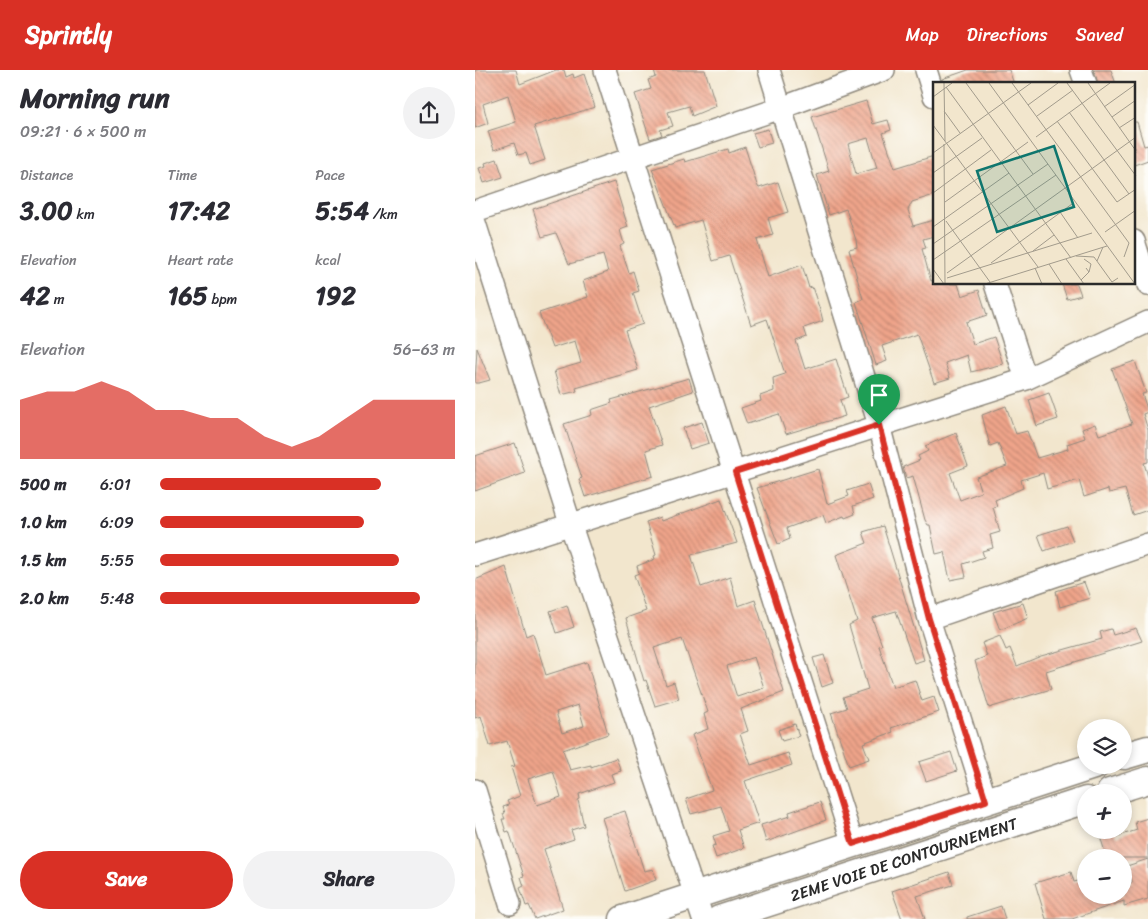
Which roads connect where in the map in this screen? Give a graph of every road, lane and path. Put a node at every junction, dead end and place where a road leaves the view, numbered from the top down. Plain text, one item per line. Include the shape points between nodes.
1 (605, 70) edge
2 (769, 70) edge
3 (884, 70) edge
4 (926, 70) edge
5 (933, 93) edge
6 (781, 108) junction
7 (634, 158) junction
8 (475, 211) edge
9 (475, 223) edge
10 (1135, 244) edge
11 (995, 285) edge
12 (1148, 285) edge
13 (1148, 322) edge
14 (1026, 379) junction
15 (879, 425) junction
16 (735, 472) junction
17 (570, 523) junction
18 (1148, 544) edge
19 (475, 555) edge
20 (929, 619) junction
21 (1148, 748) edge
22 (1132, 753) edge
23 (1077, 771) edge
24 (1148, 780) edge
25 (1132, 785) edge
26 (475, 790) edge
27 (986, 801) junction
28 (1077, 803) edge
29 (853, 844) junction
30 (510, 904) dead end
31 (698, 908) edge
32 (623, 919) edge
33 (719, 919) edge

1 - 7 street
2 - 6 street
3 - 6 street
4 - 5 street
6 - 7 street
6 - 15 street
7 - 8 street
7 - 16 street
9 - 17 street
10 - 12 street
11 - 14 street
13 - 14 street
14 - 15 street
15 - 16 street
15 - 20 street
16 - 17 street
16 - 29 street
17 - 19 street
17 - 31 street
18 - 20 street
20 - 27 street
21 - 22 main road
23 - 27 main road
24 - 25 main road
26 - 30 street
27 - 29 main road
28 - 33 main road, 2EME VOIE DE CONTOURNEMENT
29 - 31 main road
31 - 32 main road

